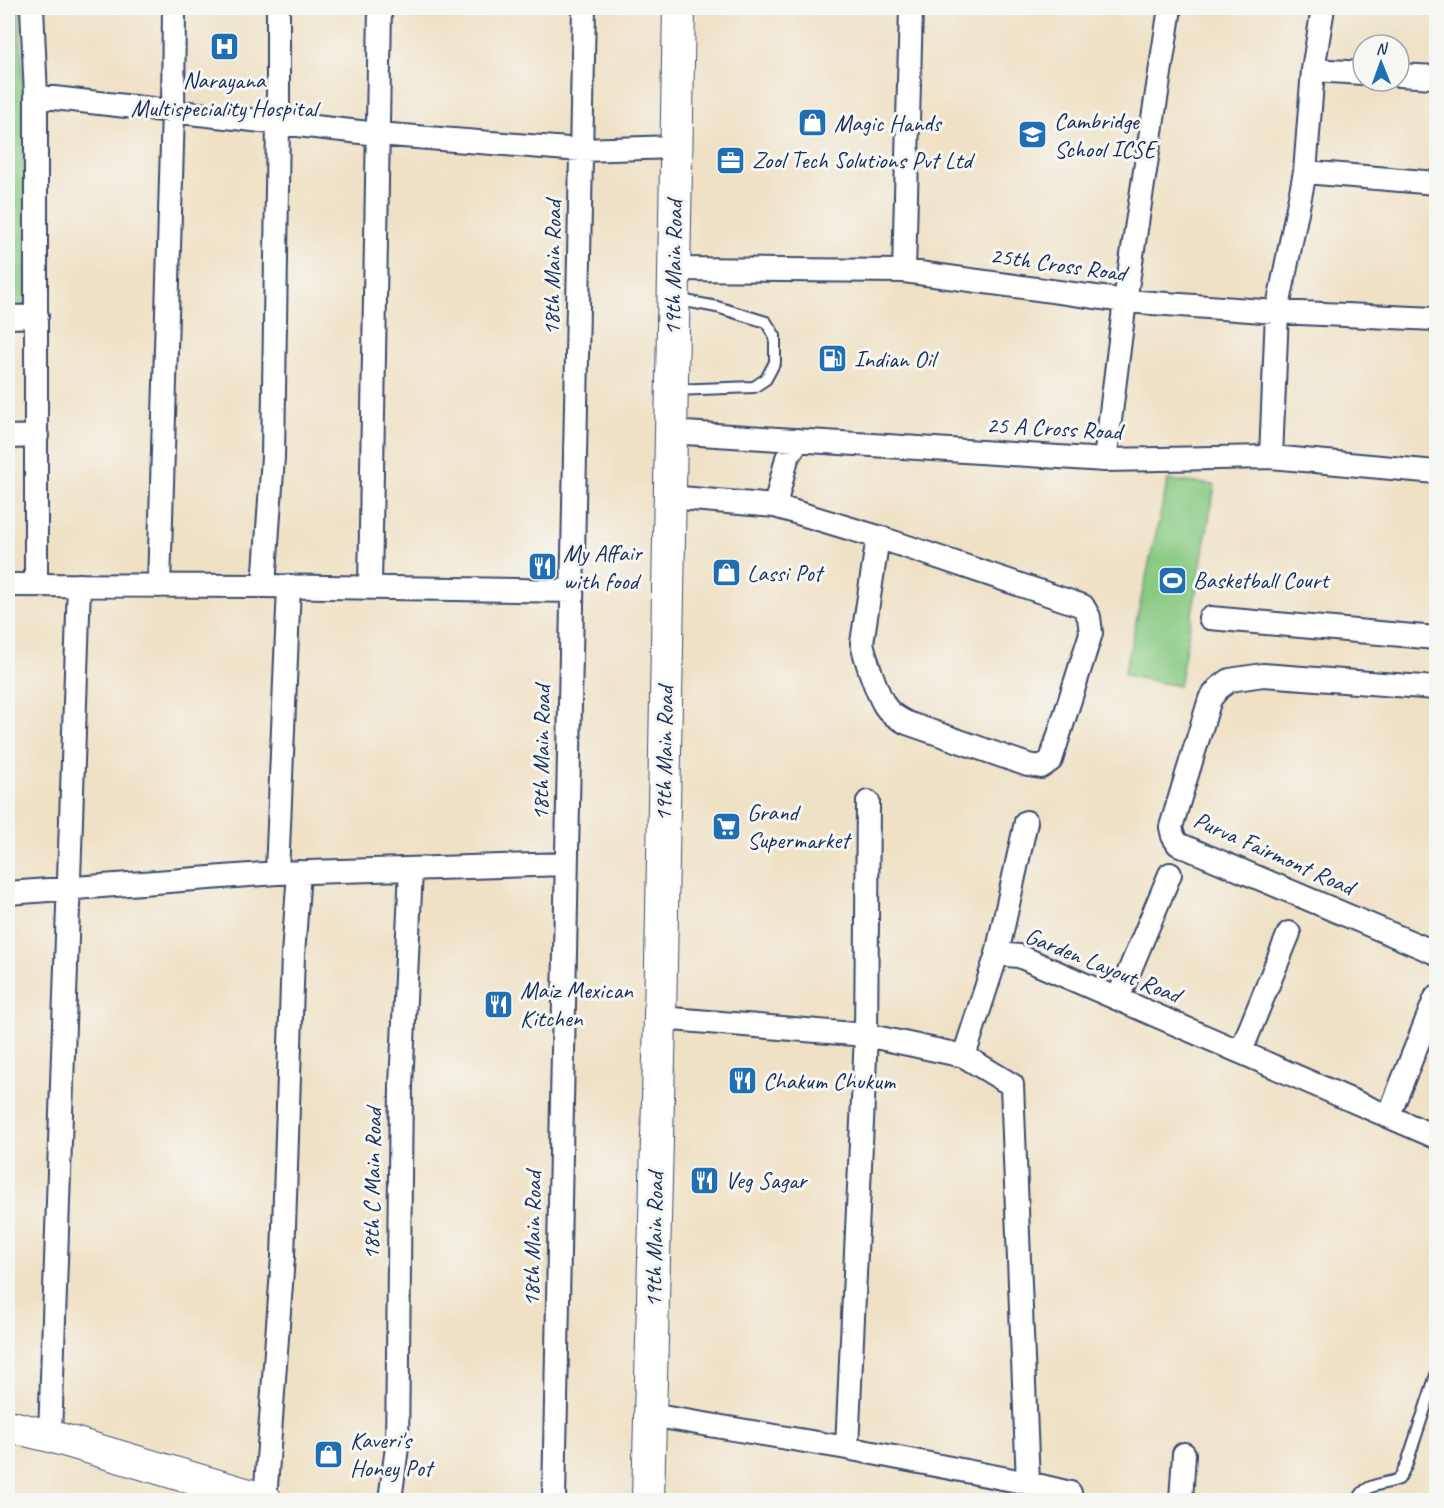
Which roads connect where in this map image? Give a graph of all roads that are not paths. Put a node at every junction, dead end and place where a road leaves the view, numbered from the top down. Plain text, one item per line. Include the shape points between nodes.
1 (32, 8) edge
2 (174, 8) edge
3 (278, 8) edge
4 (380, 8) edge
5 (584, 8) edge
6 (678, 8) edge
7 (911, 8) edge
8 (1170, 8) edge
9 (1323, 8) edge
10 (1313, 70) junction
11 (1351, 72) edge
12 (1411, 75) edge
13 (1437, 76) edge
14 (36, 96) junction
15 (173, 111) junction
16 (278, 123) junction
17 (378, 134) junction
18 (675, 147) junction
19 (581, 150) junction
20 (1305, 172) junction
21 (1437, 183) edge
22 (904, 271) junction
23 (672, 284) junction
24 (1125, 301) junction
25 (1277, 312) junction
26 (37, 316) junction
27 (8, 317) edge
28 (1437, 319) edge
29 (670, 390) junction
30 (669, 432) junction
31 (37, 436) junction
32 (8, 437) edge
33 (798, 440) junction
34 (1271, 457) junction
35 (1105, 460) junction
36 (1437, 472) edge
37 (669, 497) junction
38 (775, 506) junction
39 (878, 537) junction
40 (8, 585) edge
41 (36, 585) junction
42 (79, 585) junction
43 (159, 586) junction
44 (264, 586) junction
45 (290, 586) junction
46 (370, 587) junction
47 (572, 591) junction
48 (1210, 618) dead end
49 (1437, 638) edge
50 (1437, 688) edge
51 (868, 802) dead end
52 (1026, 822) dead end
53 (566, 864) junction
54 (411, 869) junction
55 (288, 872) junction
56 (1170, 874) dead end
57 (68, 888) junction
58 (8, 893) edge
59 (1289, 933) dead end
60 (1437, 953) edge
61 (997, 954) junction
62 (1437, 997) edge
63 (1118, 998) junction
64 (660, 1018) junction
65 (866, 1035) junction
66 (1241, 1051) junction
67 (964, 1056) junction
68 (1389, 1115) junction
69 (1437, 1137) edge
70 (1437, 1375) edge
71 (650, 1415) junction
72 (8, 1426) edge
73 (50, 1436) junction
74 (847, 1448) junction
75 (1184, 1454) dead end
76 (1028, 1483) junction
77 (1070, 1493) dead end
78 (266, 1500) edge
79 (390, 1500) edge
80 (554, 1500) edge
81 (648, 1500) edge
82 (1181, 1500) edge
83 (1359, 1500) edge

1 - 14 street
2 - 15 street
3 - 16 street
4 - 17 street
5 - 19 street, 18th Main Road
6 - 18 main road, 19th Main Road
7 - 22 street
8 - 24 street
9 - 10 street
10 - 11 street
10 - 20 street
12 - 13 street
14 - 15 street
14 - 26 street
15 - 16 street
15 - 43 street
16 - 17 street
16 - 44 street via 273,457
17 - 19 street
17 - 46 street
18 - 19 street
18 - 23 main road, 19th Main Road
19 - 47 street, 18th Main Road
20 - 21 street
20 - 25 street
22 - 23 street, 25th Cross Road
22 - 24 street, 25th Cross Road
23 - 29 main road, 19th Main Road
23 - 29 lane via 717,307 766,322 775,336 775,362 766,379 754,387
24 - 25 street, 25th Cross Road
24 - 35 street
25 - 28 street, 25th Cross Road
25 - 34 street
26 - 27 street
26 - 31 street
29 - 30 main road, 19th Main Road
30 - 33 street, 25 A Cross Road
30 - 37 main road, 19th Main Road
31 - 32 street
31 - 41 street
33 - 35 street, 25 A Cross Road
33 - 38 street via 787,458
34 - 35 street, 25 A Cross Road
34 - 36 street, 25 A Cross Road
37 - 38 street
37 - 64 main road, 19th Main Road
38 - 39 street
39 - 39 street via 862,643 885,707 907,723 1041,767 1050,760 1091,633 1083,606
40 - 41 street
41 - 42 street
42 - 43 street
42 - 57 street
43 - 44 street
44 - 45 street
45 - 46 street
45 - 55 street
46 - 47 street
47 - 53 street, 18th Main Road
48 - 49 street
50 - 60 street, Purva Fairmont Road via 1263,675 1230,680 1210,699 1171,826 1178,844
51 - 65 street
52 - 61 street
53 - 54 street
53 - 80 street, 18th Main Road
54 - 55 street
54 - 79 street, 18th C Main Road via 401,1086 397,1447
55 - 57 street
55 - 78 street via 293,955 283,1257
56 - 63 street
57 - 58 street
57 - 73 street
59 - 66 street
61 - 63 street, Garden Layout Road via 1018,956
61 - 67 street, Garden Layout Road
62 - 68 street
63 - 66 street, Garden Layout Road
64 - 65 street
64 - 71 main road, 19th Main Road
65 - 67 street
65 - 74 street
66 - 68 street, Garden Layout Road
67 - 76 street via 1012,1085
68 - 69 street, Garden Layout Road
70 - 83 lane via 1399,1479 1365,1489
71 - 74 street
71 - 81 main road, 19th Main Road
72 - 73 main road
73 - 78 main road
74 - 76 street
75 - 82 street
76 - 77 street

